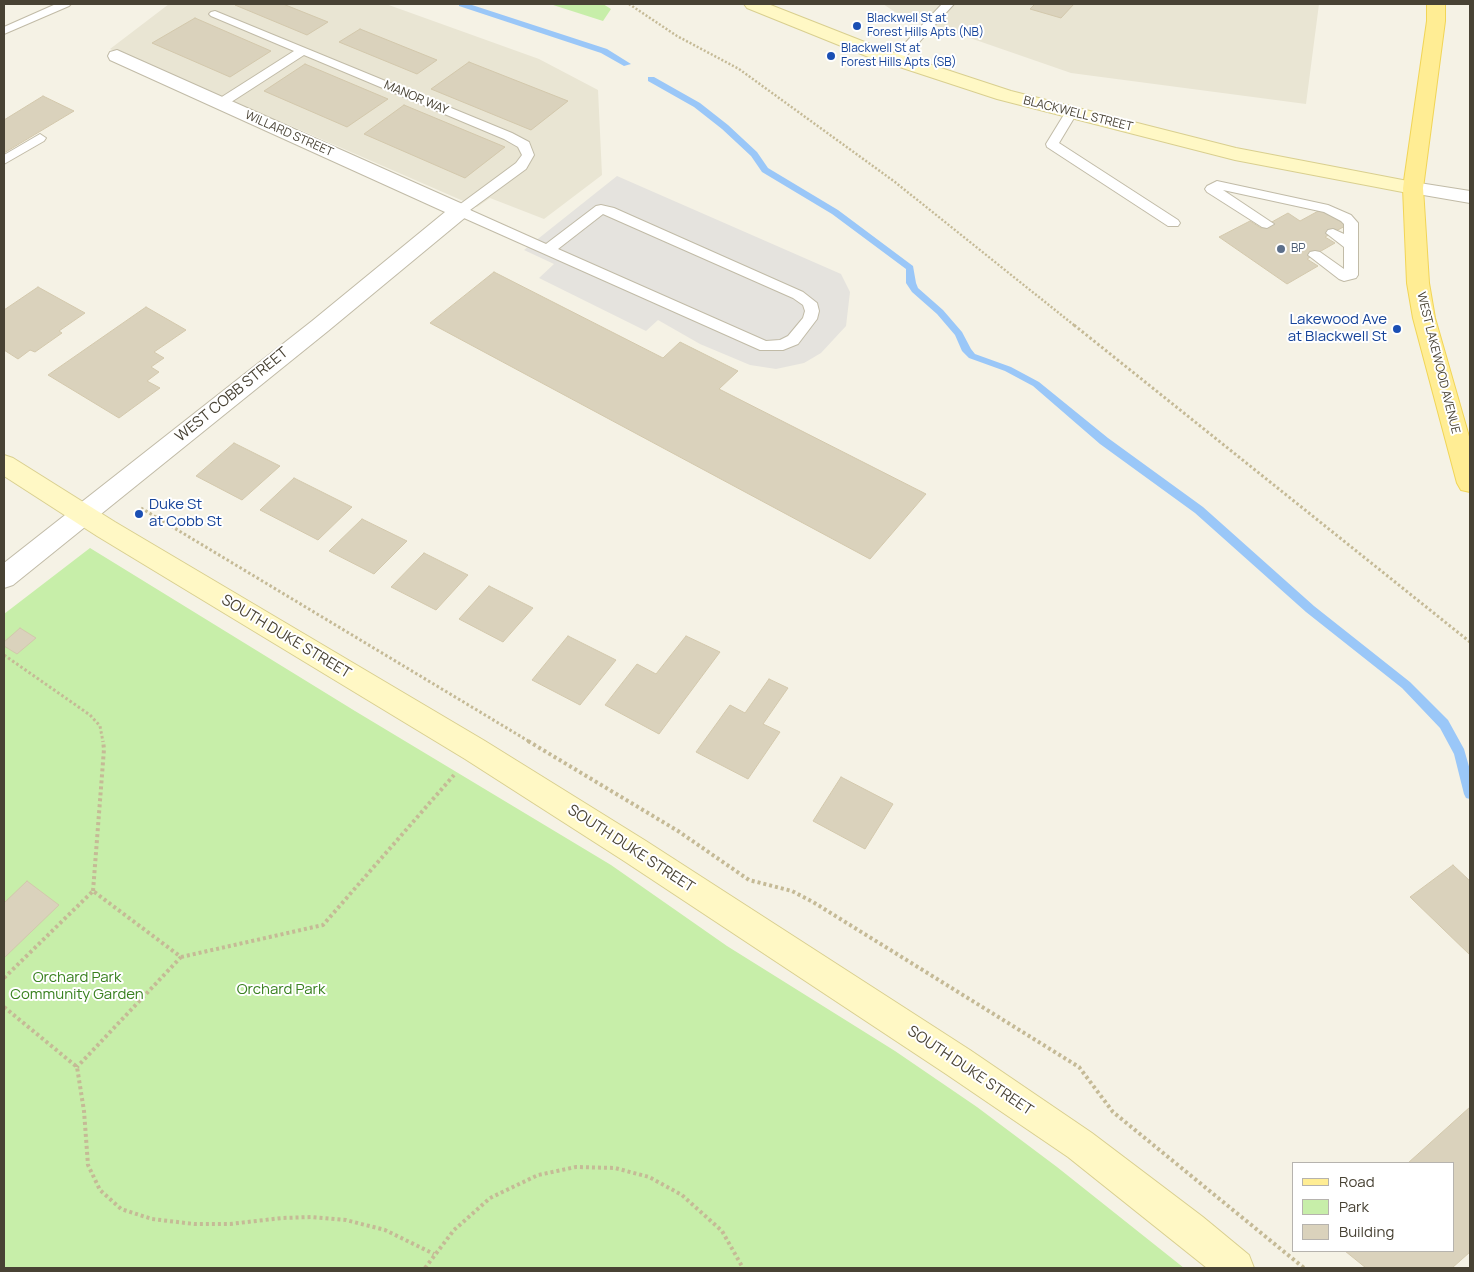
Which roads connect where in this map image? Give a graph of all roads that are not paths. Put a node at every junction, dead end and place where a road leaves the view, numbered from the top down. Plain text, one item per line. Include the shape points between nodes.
1 (65, 4) edge
2 (753, 4) edge
3 (948, 4) edge
4 (1436, 4) edge
5 (215, 14) dead end
6 (4, 31) edge
7 (303, 50) junction
8 (118, 56) dead end
9 (896, 60) junction
10 (221, 104) junction
11 (1070, 113) junction
12 (40, 138) dead end
13 (4, 160) edge
14 (1413, 188) junction
15 (1470, 197) edge
16 (1278, 198) junction
17 (460, 211) junction
18 (1308, 217) dead end
19 (1172, 223) dead end
20 (1267, 224) dead end
21 (1333, 233) dead end
22 (1350, 245) junction
23 (548, 250) junction
24 (1315, 255) dead end
25 (4, 464) edge
26 (1470, 483) edge
27 (83, 514) junction
28 (4, 578) edge
29 (1236, 1268) edge

1 - 6 lane
2 - 9 main road, BLACKWELL STREET
3 - 9 lane
4 - 14 main road, WEST LAKEWOOD AVENUE
5 - 7 lane, MANOR WAY
7 - 10 lane
7 - 17 lane, MANOR WAY via 524,145 528,154 520,166
8 - 10 street, WILLARD STREET
9 - 11 main road, BLACKWELL STREET
10 - 17 street, WILLARD STREET
11 - 14 main road, BLACKWELL STREET via 1244,155
11 - 19 lane via 1052,144
12 - 13 lane
14 - 15 street
14 - 26 main road, WEST LAKEWOOD AVENUE via 1418,283 1424,318
16 - 18 lane
16 - 20 lane via 1215,187
16 - 22 lane via 1328,209 1346,218 1351,223
17 - 23 lane
17 - 27 street, WEST COBB STREET
21 - 22 lane
22 - 24 lane via 1348,275
23 - 23 lane via 601,209 798,294 810,303 812,311 810,319 793,340 765,346
25 - 27 main road, SOUTH DUKE STREET
27 - 28 street, WEST COBB STREET
27 - 29 main road, SOUTH DUKE STREET via 475,750 958,1062 1072,1140

